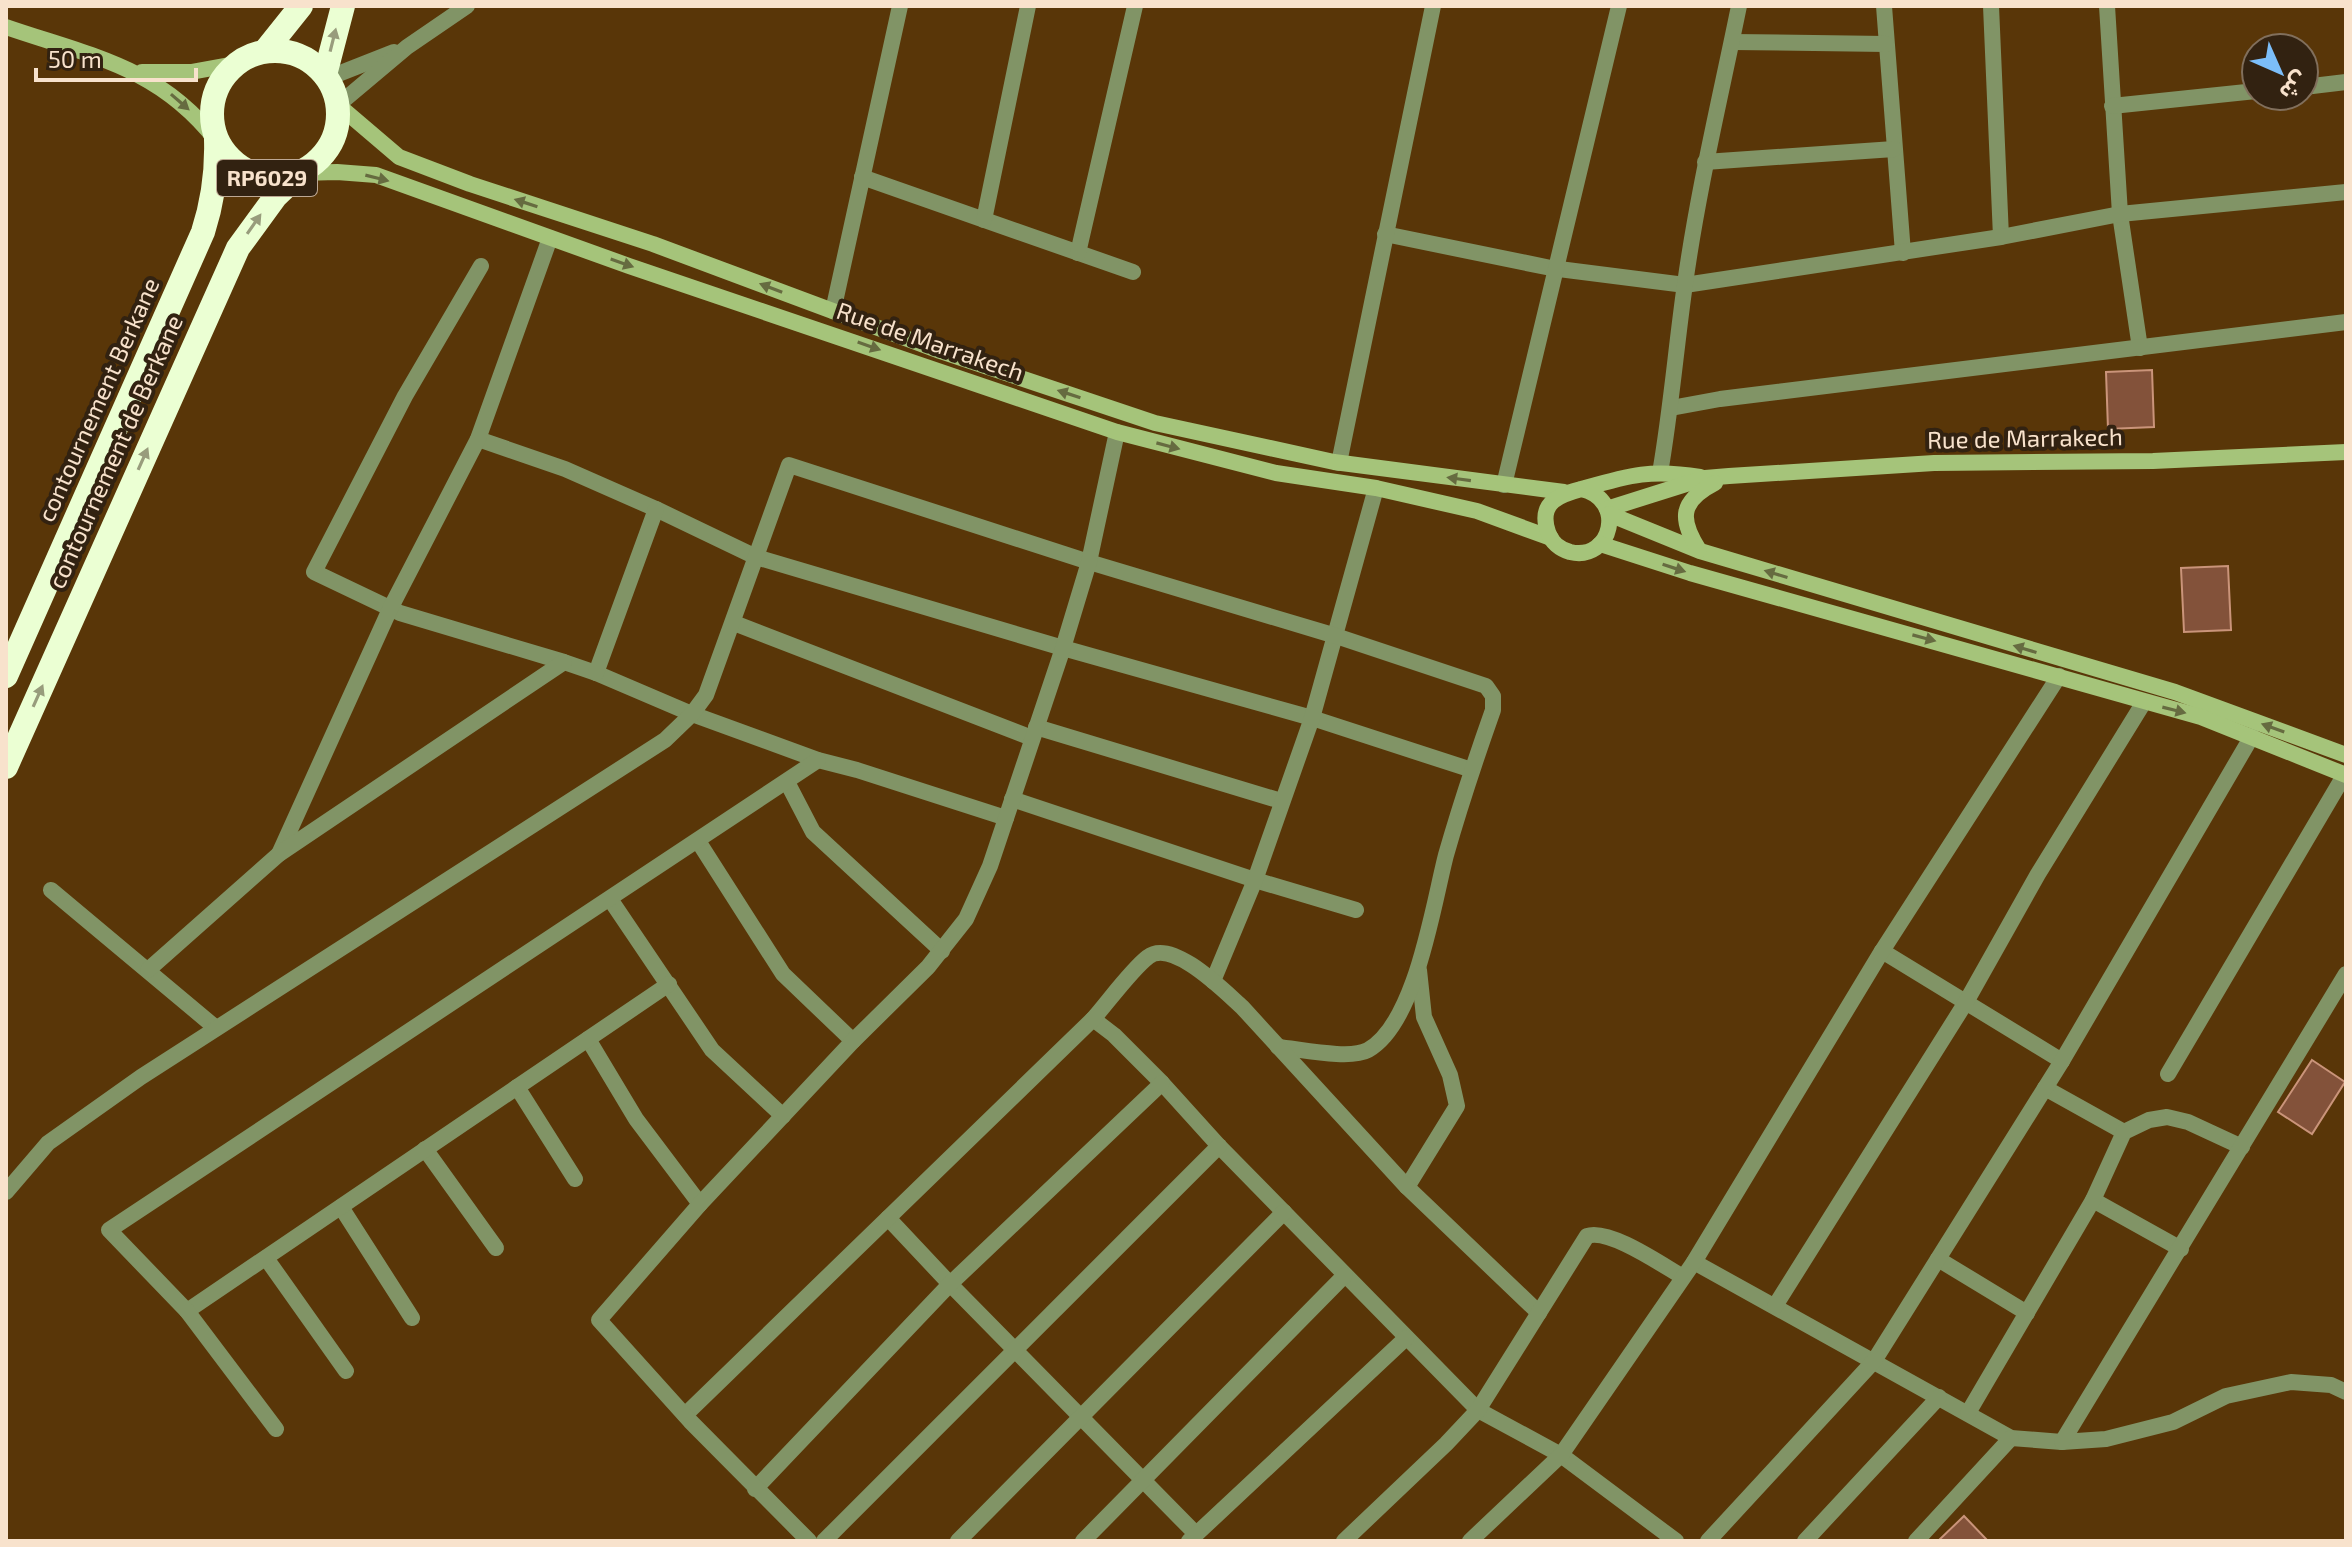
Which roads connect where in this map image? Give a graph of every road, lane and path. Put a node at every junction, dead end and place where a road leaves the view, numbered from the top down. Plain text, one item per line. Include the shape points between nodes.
1 (301, 6) edge
2 (343, 6) edge
3 (467, 6) edge
4 (900, 6) edge
5 (1028, 6) edge
6 (1135, 6) edge
7 (1433, 6) edge
8 (1619, 6) edge
9 (1739, 6) edge
10 (1884, 6) edge
11 (1991, 6) edge
12 (2107, 6) edge
13 (6, 27) edge
14 (1732, 42) junction
15 (1886, 44) junction
16 (407, 47) junction
17 (265, 51) junction
18 (235, 64) junction
19 (137, 72) junction
20 (327, 76) junction
21 (2346, 82) edge
22 (2320, 85) edge
23 (2240, 93) edge
24 (338, 105) junction
25 (2112, 106) junction
26 (216, 140) junction
27 (1894, 149) junction
28 (1705, 162) junction
29 (300, 173) junction
30 (862, 177) junction
31 (2346, 192) edge
32 (2120, 214) junction
33 (984, 220) junction
34 (1385, 234) junction
35 (2001, 237) junction
36 (550, 238) junction
37 (1078, 253) junction
38 (1903, 253) junction
39 (481, 266) dead end
40 (1557, 269) junction
41 (1133, 272) dead end
42 (1685, 285) junction
43 (833, 311) junction
44 (2346, 322) edge
45 (2140, 348) junction
46 (1671, 408) junction
47 (1117, 432) junction
48 (478, 439) junction
49 (2346, 452) edge
50 (1339, 463) junction
51 (1660, 473) junction
52 (1729, 476) junction
53 (1705, 478) junction
54 (1504, 485) junction
55 (1376, 488) junction
56 (1572, 491) junction
57 (656, 509) junction
58 (1608, 511) junction
59 (1551, 538) junction
60 (1600, 544) junction
61 (1700, 551) junction
62 (756, 557) junction
63 (1089, 562) junction
64 (390, 609) junction
65 (734, 623) junction
66 (1336, 636) junction
67 (1063, 648) junction
68 (564, 662) junction
69 (596, 673) junction
70 (6, 676) edge
71 (2059, 676) junction
72 (2144, 702) junction
73 (692, 714) junction
74 (1312, 718) junction
75 (1034, 732) junction
76 (2252, 736) junction
77 (2346, 755) edge
78 (818, 760) junction
79 (6, 767) edge
80 (1472, 770) junction
81 (2346, 775) edge
82 (787, 782) junction
83 (1012, 799) junction
84 (1281, 801) junction
85 (1006, 818) junction
86 (698, 841) junction
87 (279, 854) junction
88 (1255, 880) junction
89 (51, 890) dead end
90 (610, 899) junction
91 (1356, 910) dead end
92 (942, 951) junction
93 (1882, 951) junction
94 (1418, 968) junction
95 (148, 970) junction
96 (2346, 974) edge
97 (1213, 981) junction
98 (669, 984) junction
99 (1966, 1002) junction
100 (1093, 1019) junction
101 (216, 1028) junction
102 (588, 1039) junction
103 (853, 1041) junction
104 (1278, 1047) junction
105 (2062, 1061) junction
106 (2168, 1074) dead end
107 (1162, 1083) junction
108 (517, 1087) junction
109 (2045, 1088) junction
110 (783, 1116) junction
111 (2124, 1132) junction
112 (1219, 1146) junction
113 (2242, 1147) junction
114 (425, 1149) junction
115 (575, 1179) dead end
116 (1407, 1187) junction
117 (6, 1192) edge
118 (2093, 1200) junction
119 (700, 1204) junction
120 (341, 1207) junction
121 (1284, 1212) junction
122 (888, 1218) junction
123 (496, 1248) dead end
124 (2181, 1249) junction
125 (266, 1258) junction
126 (1938, 1259) junction
127 (1694, 1262) junction
128 (1345, 1275) junction
129 (1683, 1277) junction
130 (950, 1284) junction
131 (1775, 1306) junction
132 (187, 1311) junction
133 (1539, 1313) junction
134 (2027, 1313) junction
135 (412, 1318) dead end
136 (1406, 1338) junction
137 (1015, 1350) junction
138 (1874, 1361) junction
139 (346, 1371) dead end
140 (2346, 1392) edge
141 (1939, 1397) junction
142 (1478, 1410) junction
143 (1968, 1413) junction
144 (685, 1415) junction
145 (1081, 1418) junction
146 (276, 1429) dead end
147 (2011, 1438) junction
148 (2062, 1442) junction
149 (1561, 1455) junction
150 (1143, 1481) junction
151 (755, 1489) junction
152 (1192, 1537) edge
153 (809, 1541) edge
154 (824, 1541) edge
155 (958, 1541) edge
156 (1083, 1541) edge
157 (1344, 1541) edge
158 (1470, 1541) edge
159 (1676, 1541) edge
160 (1708, 1541) edge
161 (1805, 1541) edge
162 (1916, 1541) edge

1 - 17 highway
20 -> 2 highway
3 - 16 street
4 - 30 street
5 - 33 street
6 - 37 street
7 - 34 street
8 - 40 street
9 - 14 street
10 - 15 street
11 - 35 street
12 - 25 street
13 - 19 main road, RP6029
14 - 15 street
14 - 28 street
15 - 27 street
16 - 20 street
16 - 24 street
17 - 18 highway, RP6029
17 - 20 highway via 299,55
18 - 19 main road, RP6029 via 191,72
18 - 26 highway, RP6029 via 211,107
19 -> 26 main road, RP6029 via 187,107
20 - 24 highway
21 - 22 street
23 - 25 street
24 - 29 highway, RP6029 via 338,122 326,153
43 -> 24 main road, Rue de Marrakech via 399,157
25 - 32 street
26 - 29 highway, RP6029 via 236,166 251,174 284,178
26 - 70 highway, contournement Berkane via 212,202 197,247
27 - 28 street
27 - 38 street
28 - 42 street
29 -> 36 main road, Rue de Marrakech / RP6029 via 376,175
79 -> 29 highway, contournement de Berkane via 238,248 269,204
30 - 33 street
30 - 43 street
31 - 32 street
32 - 35 street
32 - 45 street
33 - 37 street
34 - 40 street
34 - 50 street
35 - 38 street
36 -> 47 main road, Rue de Marrakech / RP6029
36 - 48 street
37 - 41 street
38 - 42 street
39 - 64 street via 405,396 314,572
40 - 42 street
40 - 54 street
42 - 46 street
50 -> 43 main road, Rue de Marrakech via 1155,423
44 - 45 street
45 - 46 street
46 - 51 street
47 -> 55 main road, Rue de Marrakech / RP6029 via 1276,473
47 - 63 street
48 - 57 street
48 - 64 street
49 - 52 main road, Rue de Marrakech via 1934,463
54 -> 50 main road, Rue de Marrakech
51 - 53 main road, Rue de Marrakech
51 - 56 main road, Rue de Marrakech
52 - 53 main road, Rue de Marrakech
52 - 61 main road via 1697,492 1687,507 1687,532
53 - 58 main road, Rue de Marrakech
54 - 56 main road, Rue de Marrakech
55 - 59 main road, Rue de Marrakech / RP6029 via 1477,511
55 - 66 street
56 - 58 main road via 1597,495
56 - 59 main road via 1551,504 1546,522
57 - 62 street
57 - 69 street
58 - 60 main road via 1608,530
58 - 61 main road
59 - 60 main road, RP6029 via 1574,553
60 -> 71 main road
77 -> 61 main road via 2175,692
62 - 63 street via 789,465
62 - 65 street
62 - 67 street
63 - 66 street
63 - 67 street
64 - 68 street
64 - 87 street
65 - 73 street via 706,695
65 - 75 street
66 - 74 street
66 - 80 street via 1486,686 1493,710
67 - 74 street
67 - 75 street
68 - 69 street
68 - 87 street
69 - 73 street
71 - 72 main road
71 - 93 street
72 -> 76 main road
72 - 99 street
73 - 78 street
73 - 101 street via 665,740
74 - 80 street
74 - 84 street
75 - 83 street
75 - 84 street
76 - 81 main road
76 - 105 street
78 - 82 street
78 - 85 street
80 - 94 street
81 - 106 street
82 - 86 street
82 - 92 street via 813,832
83 - 85 street
83 - 88 street
84 - 88 street
85 - 92 street via 980,891
86 - 90 street
86 - 103 street via 783,974
87 - 95 street
88 - 91 street
88 - 97 street
89 - 95 street
90 - 98 street
90 - 132 street via 109,1230
92 - 103 street
93 - 99 street
93 - 127 street
94 - 104 street via 1401,1012 1368,1050 1355,1054
94 - 116 street via 1424,1017 1450,1075 1457,1106
95 - 101 street
96 - 113 street
97 - 100 street via 1173,954 1149,955
97 - 104 street
98 - 102 street
98 - 110 street via 712,1050
99 - 105 street
99 - 131 street
100 - 107 street
100 - 122 street
101 - 117 street via 48,1143
102 - 108 street
102 - 119 street via 636,1119
103 - 110 street
104 - 116 street
105 - 109 street
107 - 112 street
107 - 130 street
108 - 114 street
108 - 115 street
109 - 111 street
109 - 126 street
110 - 119 street
111 - 113 street via 2167,1117
111 - 118 street
112 - 121 street
112 - 137 street
113 - 124 street
114 - 120 street
114 - 123 street
116 - 133 street
118 - 124 street
118 - 134 street
119 - 144 street via 599,1320
120 - 125 street
120 - 135 street
121 - 128 street
121 - 145 street
122 - 130 street
122 - 144 street
124 - 148 street
125 - 132 street
125 - 139 street
126 - 134 street
126 - 138 street
127 - 129 street
127 - 131 street
128 - 136 street
128 - 150 street
129 - 133 street via 1595,1233 1579,1245
129 - 149 street
130 - 137 street
130 - 151 street
131 - 138 street
132 - 146 street
133 - 142 street
134 - 143 street
136 - 142 street
136 - 152 street
137 - 145 street
137 - 154 street
138 - 141 street
138 - 160 street
140 - 148 street via 2331,1385 2291,1382 2226,1396 2173,1422 2106,1439
141 - 143 street
141 - 161 street
142 - 149 street
142 - 157 street
143 - 147 street
144 - 151 street
145 - 150 street
145 - 155 street
147 - 148 street
147 - 162 street
149 - 158 street
149 - 159 street
150 - 152 street
150 - 156 street
151 - 153 street

